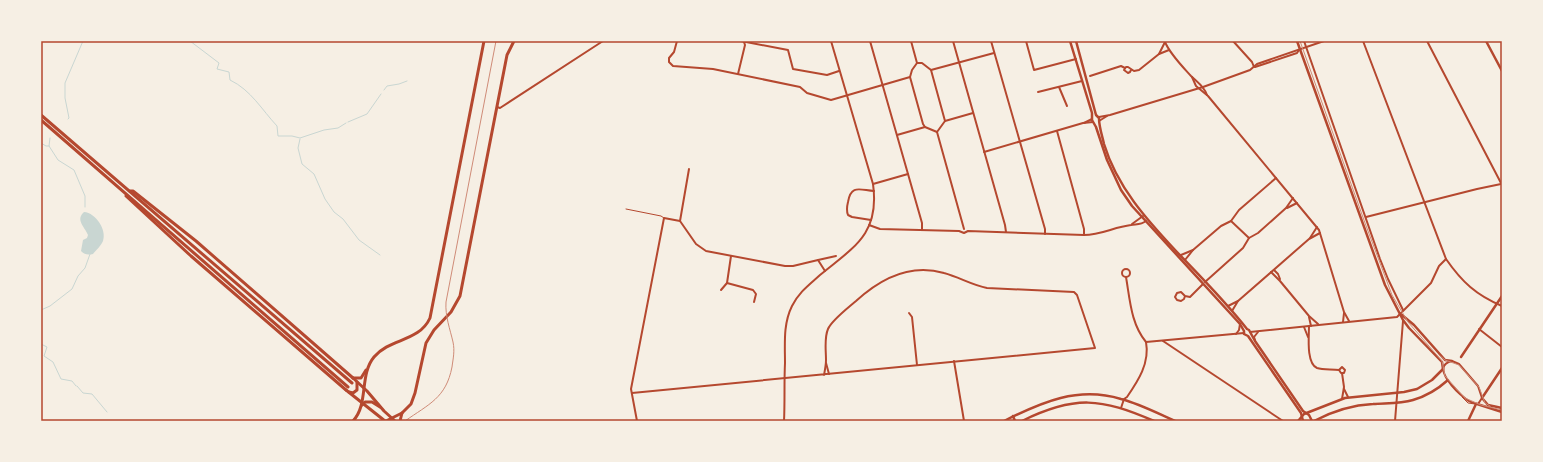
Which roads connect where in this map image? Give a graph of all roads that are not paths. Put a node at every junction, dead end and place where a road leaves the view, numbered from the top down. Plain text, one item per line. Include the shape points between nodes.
1 (484, 41) edge
2 (514, 41) edge
3 (603, 41) edge
4 (676, 41) edge
5 (741, 41) edge
6 (831, 41) edge
7 (870, 41) edge
8 (911, 41) edge
9 (952, 41) edge
10 (991, 41) edge
11 (1026, 41) edge
12 (1070, 41) edge
13 (1076, 41) edge
14 (1233, 41) edge
15 (1297, 41) edge
16 (1304, 41) edge
17 (1324, 41) edge
18 (1363, 41) edge
19 (1427, 41) edge
20 (1486, 41) edge
21 (744, 42) edge
22 (1165, 42) edge
23 (1306, 48) junction
24 (1300, 49) junction
25 (1169, 50) junction
26 (994, 53) junction
27 (1159, 54) junction
28 (1076, 59) junction
29 (959, 62) junction
30 (917, 63) junction
31 (1254, 67) junction
32 (1125, 68) junction
33 (931, 70) junction
34 (1131, 70) junction
35 (839, 71) junction
36 (1502, 71) edge
37 (738, 74) junction
38 (1090, 76) dead end
39 (910, 77) junction
40 (1192, 77) junction
41 (1082, 81) junction
42 (882, 84) junction
43 (1203, 86) junction
44 (1059, 87) junction
45 (1198, 88) junction
46 (1038, 92) dead end
47 (846, 94) junction
48 (1208, 96) junction
49 (1067, 106) dead end
50 (498, 107) junction
51 (973, 113) junction
52 (41, 115) edge
53 (1110, 115) junction
54 (1094, 119) junction
55 (41, 120) edge
56 (945, 121) junction
57 (1099, 122) junction
58 (925, 127) junction
59 (1057, 131) junction
60 (937, 132) junction
61 (897, 135) junction
62 (1020, 142) junction
63 (984, 152) junction
64 (689, 168) dead end
65 (908, 174) junction
66 (1276, 178) junction
67 (872, 184) junction
68 (1501, 185) edge
69 (128, 190) junction
70 (874, 191) junction
71 (1293, 198) junction
72 (1423, 202) junction
73 (1297, 203) junction
74 (1286, 208) junction
75 (626, 209) dead end
76 (1140, 216) junction
77 (1145, 216) junction
78 (664, 218) junction
79 (1366, 218) junction
80 (871, 220) junction
81 (680, 221) junction
82 (1147, 221) junction
83 (1231, 221) junction
84 (1131, 224) junction
85 (869, 225) junction
86 (1317, 227) junction
87 (964, 229) junction
88 (922, 230) junction
89 (959, 231) junction
90 (968, 231) junction
91 (1006, 233) junction
92 (1320, 233) junction
93 (1045, 234) junction
94 (1084, 235) junction
95 (1249, 238) junction
96 (1309, 239) junction
97 (1193, 250) junction
98 (731, 256) junction
99 (836, 256) dead end
100 (1181, 256) junction
101 (1446, 259) junction
102 (818, 260) junction
103 (1185, 260) junction
104 (1274, 270) junction
105 (825, 271) junction
106 (1271, 272) junction
107 (1126, 277) dead end
108 (1280, 280) junction
109 (727, 283) junction
110 (1204, 283) junction
111 (721, 290) dead end
112 (1185, 296) junction
113 (1502, 296) edge
114 (1238, 301) junction
115 (754, 302) dead end
116 (1497, 304) junction
117 (1227, 306) junction
118 (1502, 306) edge
119 (1403, 310) junction
120 (1232, 311) junction
121 (1344, 312) junction
122 (909, 313) dead end
123 (1400, 314) junction
124 (1309, 316) junction
125 (1403, 320) junction
126 (1349, 321) junction
127 (1343, 322) junction
128 (1240, 324) junction
129 (1318, 324) junction
130 (1310, 326) junction
131 (1304, 327) junction
132 (1479, 330) junction
133 (1245, 331) junction
134 (1259, 331) junction
135 (1250, 333) junction
136 (1236, 334) junction
137 (1247, 336) junction
138 (1308, 338) junction
139 (1163, 341) junction
140 (1255, 341) junction
141 (1146, 342) junction
142 (1502, 347) edge
143 (1461, 357) joint
144 (954, 361) junction
145 (1452, 361) junction
146 (826, 362) junction
147 (1457, 363) junction
148 (917, 365) junction
149 (368, 367) junction
150 (1502, 368) edge
151 (1443, 369) junction
152 (1339, 370) junction
153 (1342, 373) junction
154 (824, 374) junction
155 (829, 374) junction
156 (353, 378) junction
157 (784, 378) junction
158 (1448, 380) junction
159 (357, 382) junction
160 (352, 383) dead end
161 (347, 388) junction
162 (364, 388) junction
163 (1344, 388) junction
164 (1397, 392) junction
165 (632, 393) junction
166 (1348, 398) junction
167 (1482, 398) junction
168 (1342, 399) junction
169 (1124, 400) junction
170 (362, 402) junction
171 (1397, 403) junction
172 (1476, 404) junction
173 (1121, 408) junction
174 (1502, 408) edge
175 (384, 411) junction
176 (1502, 412) edge
177 (402, 413) junction
178 (1306, 413) junction
179 (1013, 416) junction
180 (1302, 417) junction
181 (392, 418) junction
182 (353, 421) edge
183 (385, 421) edge
184 (395, 421) edge
185 (400, 421) edge
186 (637, 421) edge
187 (784, 421) edge
188 (964, 421) edge
189 (1004, 421) edge
190 (1015, 421) edge
191 (1022, 421) edge
192 (1154, 421) edge
193 (1175, 421) edge
194 (1283, 421) edge
195 (1298, 421) edge
196 (1303, 421) edge
197 (1313, 421) edge
198 (1396, 421) edge
199 (1468, 421) edge

1 - 149 main road via 431,314 421,331 379,352
2 - 50 main road via 507,55
3 - 50 street
4 - 37 street via 674,52 669,58 672,66
5 - 21 street
6 - 35 street
7 - 42 street
8 - 30 street
9 - 29 street
10 - 26 street
11 - 28 street via 1034,70
12 - 28 street
13 - 54 street
14 - 31 street
15 - 24 street
16 - 23 street
17 - 23 street
18 - 72 street
19 - 68 street
20 - 36 street
21 - 35 street via 788,50 793,69 827,75
21 - 37 street
22 - 25 street
22 - 27 street
23 - 24 street
23 - 79 street
24 - 31 street
24 - 123 street via 1382,276
25 - 27 street
25 - 40 street
26 - 29 street
26 - 62 street
27 - 34 street via 1139,70
28 - 41 street
29 - 33 street
29 - 51 street
30 - 33 street via 922,63
30 - 39 street
31 - 43 street
32 - 34 street
32 - 34 street via 1128,74
32 - 38 street via 1121,66
33 - 56 street
35 - 47 street
37 - 47 street via 800,87 807,93 831,100
39 - 42 street
39 - 58 street
40 - 43 street
40 - 45 street
41 - 44 street
41 - 54 street
42 - 47 street
42 - 61 street
43 - 45 street
43 - 48 street
44 - 46 street
44 - 49 street
45 - 48 street
45 - 53 street
47 - 67 street
48 - 66 street
50 - 177 main road via 460,296 451,312 426,343 413,400
51 - 56 street
51 - 63 street
52 - 69 main road
53 - 54 street
53 - 57 street
54 - 57 street
54 - 57 street
54 - 59 street
54 - 76 street via 1114,176
55 - 161 main road
56 - 60 street
57 - 77 street via 1111,163 1126,191
58 - 60 street
58 - 61 street
59 - 62 street
59 - 94 street
60 - 87 street
61 - 65 street
62 - 63 street
62 - 93 street
63 - 91 street
64 - 81 street
65 - 67 street
65 - 88 street
66 - 71 street
66 - 83 street via 1239,210
67 - 70 street
68 - 72 street
69 - 156 main road via 133,191 196,241
69 - 160 main road
70 - 80 street
70 - 80 street via 853,190 849,194 846,210 852,217
71 - 73 street
71 - 74 street
72 - 79 street
72 - 101 street
73 - 74 street
73 - 86 street
74 - 95 street
75 - 78 lane
76 - 77 street
76 - 82 street
76 - 84 street
77 - 82 street
78 - 81 street
78 - 165 street
79 - 119 street via 1388,279
80 - 85 street
81 - 98 street via 701,248
82 - 84 street via 1143,224
82 - 100 street
82 - 110 street
83 - 95 street
83 - 97 street
84 - 94 street via 1100,234
85 - 88 street via 877,228
85 - 105 street via 854,248
86 - 92 street
86 - 96 street
87 - 89 street
87 - 90 street
88 - 89 street
89 - 90 street
90 - 91 street
91 - 93 street
92 - 96 street
92 - 121 street
93 - 94 street
95 - 110 street via 1243,248
96 - 104 street
97 - 100 street
97 - 103 street
98 - 102 street via 785,266
98 - 109 street
99 - 102 street
100 - 103 street
101 - 116 street via 1474,291
101 - 119 street via 1439,266 1431,283
102 - 105 street
103 - 110 street
104 - 106 street
104 - 108 street
105 - 157 street via 803,290 789,314 785,332
106 - 108 street
106 - 114 street
107 - 141 street via 1133,318
108 - 124 street
109 - 111 street
109 - 115 street via 753,290 756,294
110 - 112 street via 1190,297
110 - 117 street
110 - 128 street
112 - 112 street via 1179,292 1175,297 1180,302
113 - 116 street
114 - 117 street
114 - 120 street
116 - 118 street
116 - 132 street
117 - 120 street
119 - 123 street
120 - 133 street
121 - 126 street
121 - 127 street
122 - 148 street via 912,317
123 - 125 street
123 - 126 street via 1397,317
123 - 145 street via 1414,325 1445,360
124 - 129 street
124 - 130 street
125 - 151 street via 1441,360
125 - 164 street
126 - 127 street
127 - 129 street
128 - 133 street
128 - 136 street
129 - 130 street
130 - 131 street
130 - 138 street
131 - 134 street
131 - 138 street
132 - 142 street
132 - 143 street
133 - 135 street
133 - 136 street
133 - 137 street
134 - 135 street
134 - 140 street via 1254,337
135 - 137 street
135 - 140 street
136 - 139 street
137 - 180 street
138 - 152 street via 1310,361 1313,365
139 - 141 street
139 - 194 street
140 - 178 street
141 - 169 street via 1147,352 1142,372
143 - 147 street
144 - 146 street via 1095,348 1074,292 987,288 945,273 913,270 890,277 870,289 832,323 827,333
144 - 148 street
144 - 188 street
145 - 147 street
145 - 151 street
146 - 154 street
146 - 155 street
147 - 167 street via 1479,387
148 - 155 street
149 - 156 main road via 361,377
149 - 162 main road
150 - 167 street
151 - 158 street
151 - 164 street via 1423,386
152 - 153 street
152 - 153 street via 1344,367 1345,371
153 - 163 street
154 - 155 street
154 - 157 street
156 - 159 main road
157 - 165 street
157 - 187 street
158 - 171 street via 1424,396
158 - 172 street via 1466,400
158 - 172 lane via 1468,403
159 - 161 main road via 358,387 354,392
159 - 162 main road
161 - 170 main road
162 - 170 main road
162 - 175 main road
163 - 166 street
163 - 168 street
164 - 166 street
164 - 171 street
165 - 186 street
166 - 168 street
167 - 172 street
167 - 174 street via 1487,404
168 - 178 street
169 - 173 street
169 - 179 street via 1100,395 1069,396 1048,401
169 - 193 street
170 - 175 main road via 372,402
170 - 182 main road
170 - 183 main road
171 - 197 street via 1340,409
171 - 198 street
172 - 176 street
172 - 199 street
173 - 191 street via 1097,403 1066,405 1045,410
173 - 192 street
175 - 181 main road
177 - 181 main road
177 - 185 main road
178 - 180 street
178 - 197 street
179 - 189 street
179 - 190 street
180 - 195 street
180 - 196 street
181 - 183 main road
181 - 184 main road

